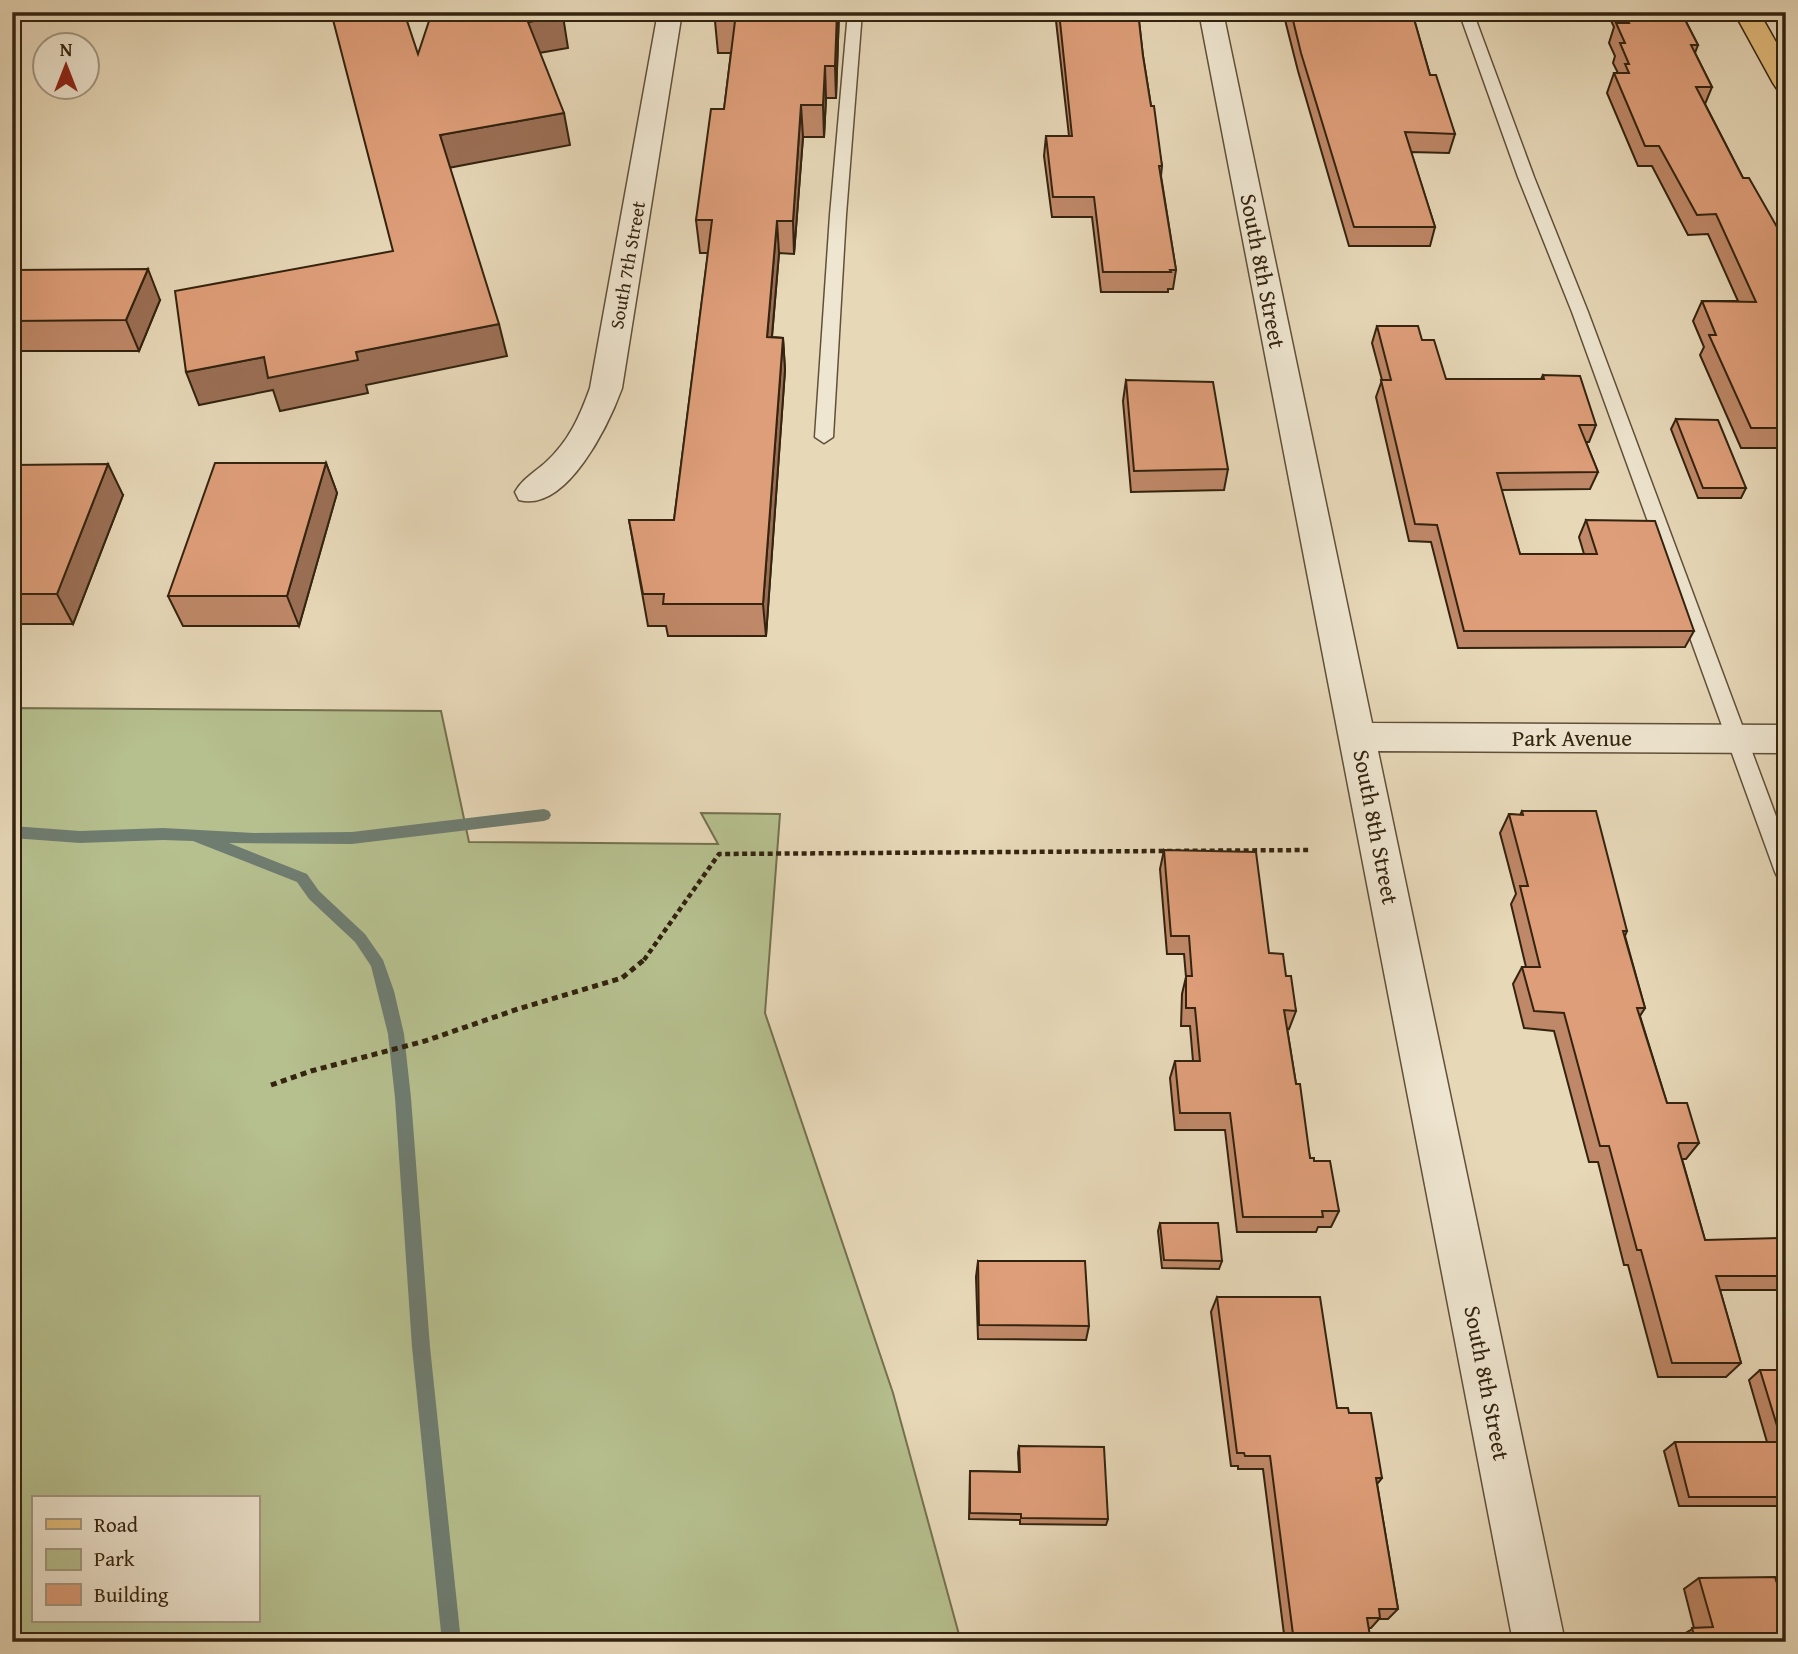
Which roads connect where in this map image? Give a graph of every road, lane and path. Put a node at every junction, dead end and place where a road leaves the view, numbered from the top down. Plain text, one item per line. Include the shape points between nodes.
1 (670, 12) edge
2 (855, 12) edge
3 (1211, 12) edge
4 (1466, 12) edge
5 (1746, 12) edge
6 (1786, 83) edge
7 (824, 437) dead end
8 (531, 492) dead end
9 (1358, 737) junction
10 (1736, 739) junction
11 (1786, 739) edge
12 (1310, 850) dead end
13 (1786, 872) edge
14 (271, 1086) dead end
15 (1539, 1642) edge

1 - 8 street, South 7th Street via 606,388 578,449
2 - 7 lane
3 - 9 street, South 8th Street
4 - 10 lane
5 - 6 main road
9 - 10 street, Park Avenue
9 - 15 street, South 8th Street
10 - 11 street, Park Avenue
10 - 13 lane
12 - 14 path via 719,854 643,962 622,978

